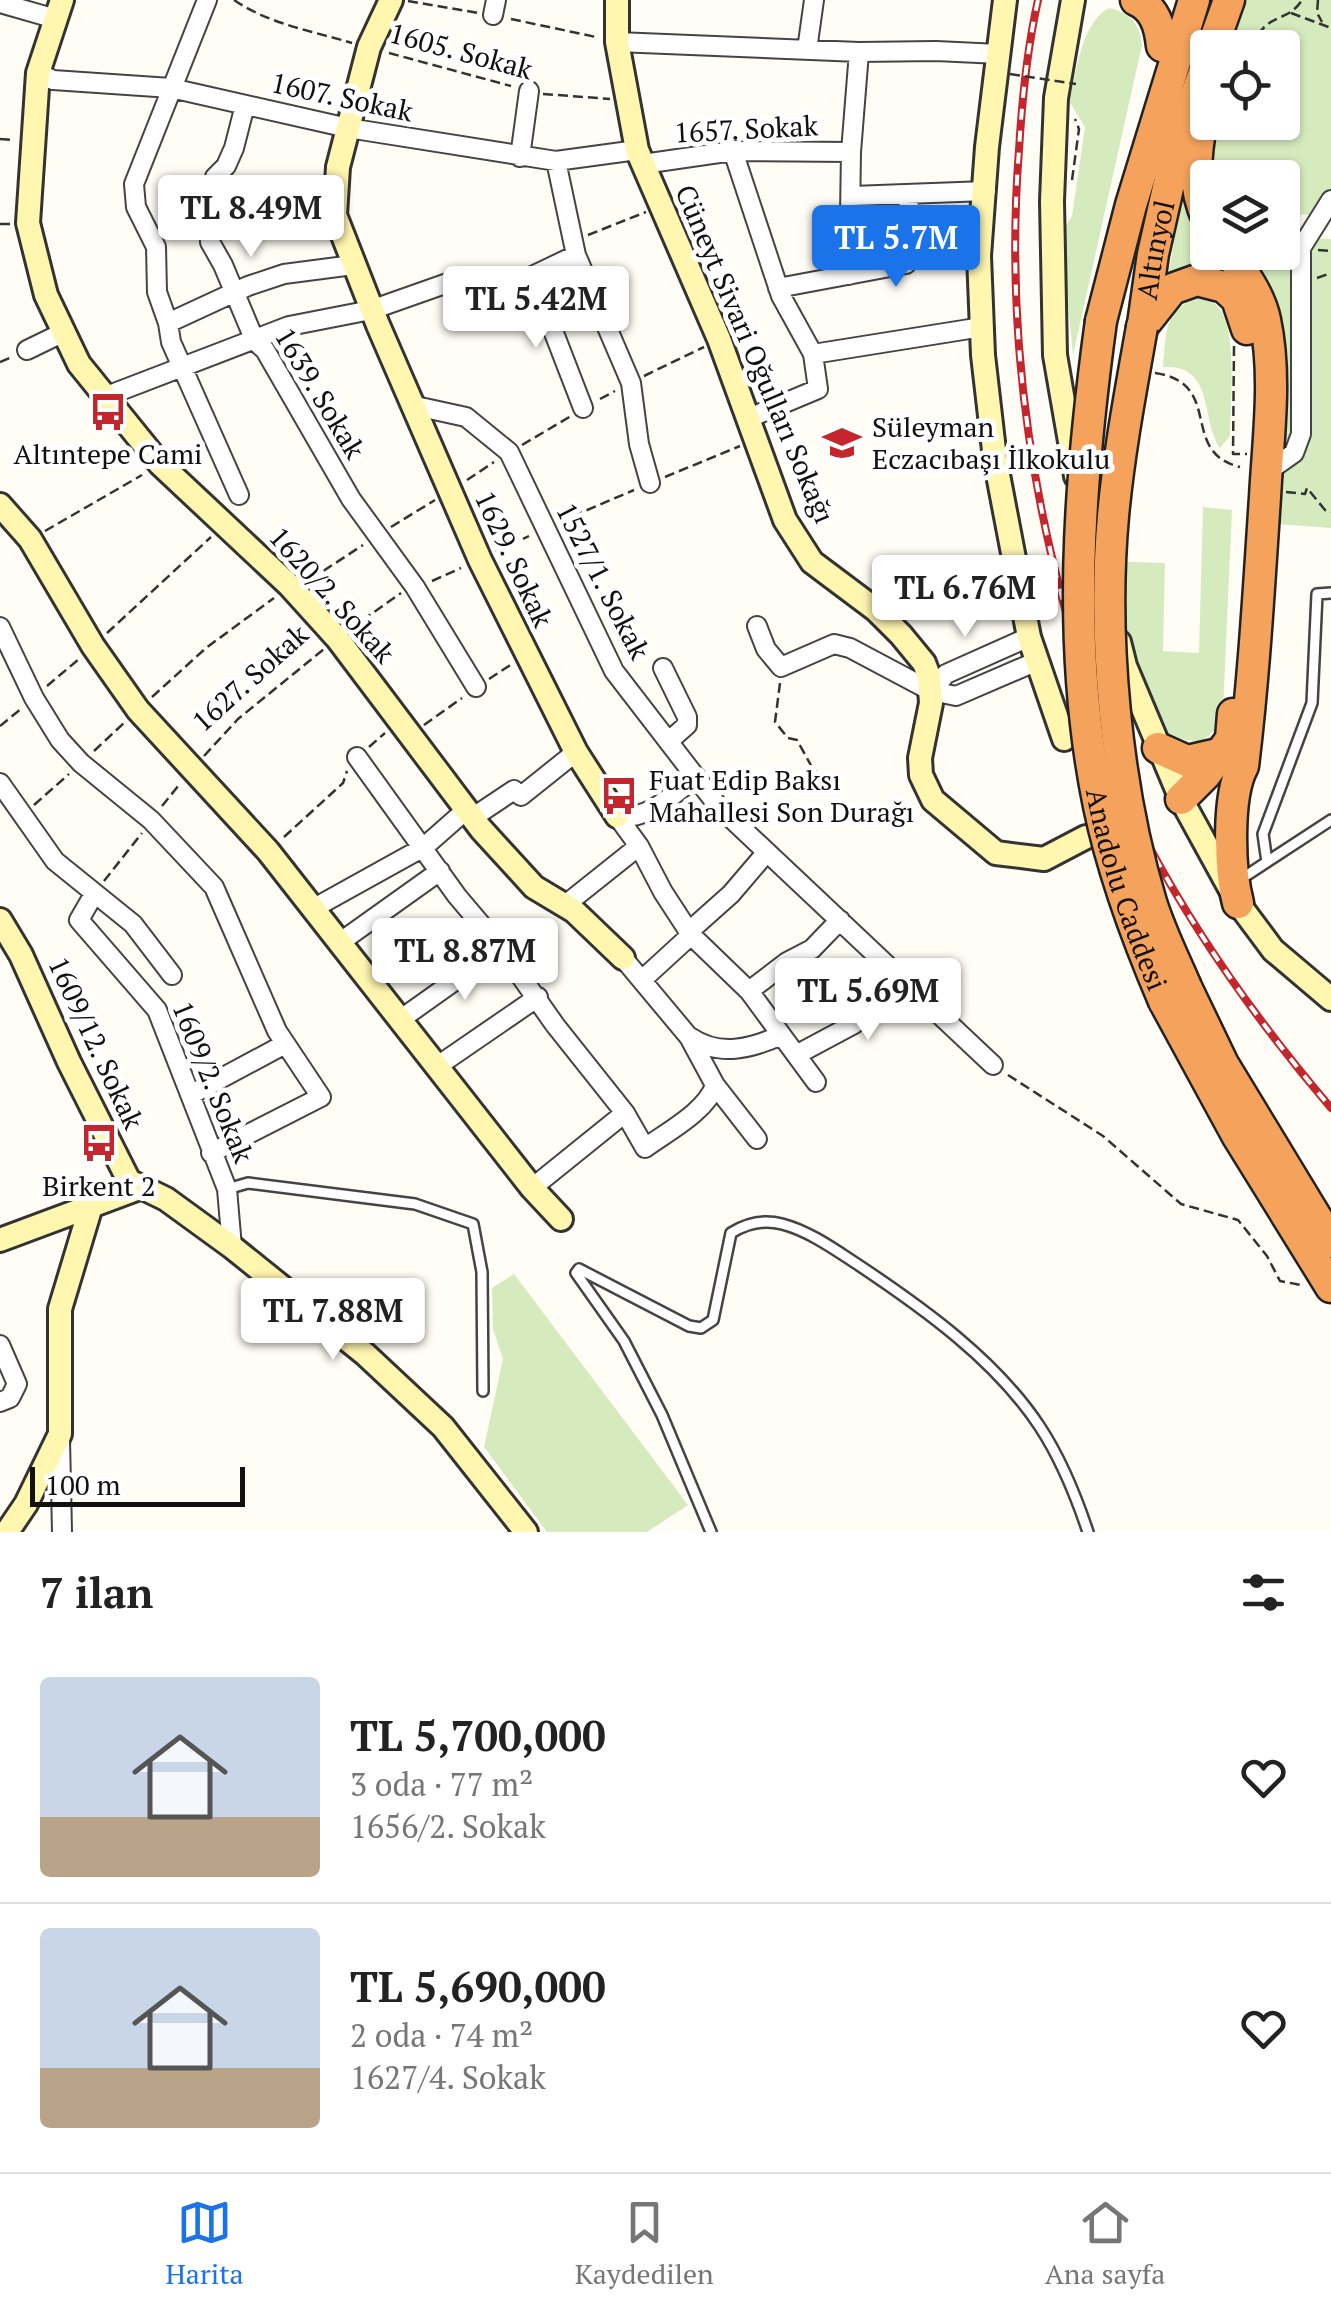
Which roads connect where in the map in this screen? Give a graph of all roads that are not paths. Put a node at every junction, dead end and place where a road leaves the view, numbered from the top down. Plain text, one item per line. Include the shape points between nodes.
1 (207, 0) edge
2 (391, 0) edge
3 (617, 0) edge
4 (814, 0) edge
5 (1005, 0) edge
6 (1073, 0) edge
7 (1136, 0) edge
8 (1177, 0) edge
9 (1194, 0) edge
10 (0, 2) edge
11 (1227, 6) edge
12 (59, 9) edge
13 (1218, 30) edge
14 (617, 42) junction
15 (1162, 46) junction
16 (807, 50) junction
17 (859, 52) junction
18 (1004, 64) junction
19 (38, 73) junction
20 (171, 88) junction
21 (529, 90) road end
22 (245, 105) junction
23 (1190, 111) edge
24 (348, 128) junction
25 (733, 151) junction
26 (852, 152) junction
27 (520, 156) junction
28 (640, 157) junction
29 (556, 161) junction
30 (986, 191) junction
31 (909, 194) junction
32 (852, 196) junction
33 (1331, 200) edge
34 (574, 248) junction
35 (353, 265) junction
36 (1239, 270) edge
37 (849, 275) junction
38 (532, 276) junction
39 (778, 288) junction
40 (233, 293) junction
41 (371, 310) junction
42 (1101, 321) junction
43 (168, 322) junction
44 (982, 326) junction
45 (1142, 326) junction
46 (64, 332) junction
47 (256, 341) junction
48 (26, 350) dead end
49 (813, 354) junction
50 (182, 369) junction
51 (104, 397) junction
52 (411, 405) junction
53 (584, 408) dead end
54 (752, 429) junction
55 (1277, 465) road end
56 (650, 483) road end
57 (239, 495) dead end
58 (0, 505) edge
59 (1331, 593) edge
60 (757, 626) dead end
61 (0, 628) edge
62 (1029, 637) junction
63 (1035, 662) junction
64 (663, 668) dead end
65 (476, 687) dead end
66 (931, 691) junction
67 (1064, 738) dead end
68 (670, 741) junction
69 (1158, 748) junction
70 (576, 752) junction
71 (357, 757) road end
72 (1229, 767) junction
73 (696, 777) junction
74 (0, 783) edge
75 (1181, 799) junction
76 (469, 814) junction
77 (617, 816) junction
78 (1331, 820) edge
79 (1086, 836) dead end
80 (424, 846) junction
81 (639, 846) junction
82 (766, 853) junction
83 (1267, 862) junction
84 (440, 872) junction
85 (1235, 893) junction
86 (94, 894) junction
87 (565, 905) junction
88 (314, 908) junction
89 (0, 920) edge
90 (840, 920) junction
91 (691, 934) junction
92 (338, 943) junction
93 (501, 948) junction
94 (623, 958) joint
95 (172, 975) dead end
96 (644, 979) junction
97 (902, 979) junction
98 (749, 991) junction
99 (1175, 994) junction
100 (538, 997) junction
101 (1331, 999) edge
102 (401, 1018) junction
103 (781, 1035) junction
104 (689, 1037) junction
105 (285, 1044) junction
106 (796, 1055) junction
107 (438, 1065) junction
108 (992, 1065) road end
109 (816, 1082) dead end
110 (715, 1085) junction
111 (192, 1094) junction
112 (625, 1113) junction
113 (757, 1139) dead end
114 (211, 1152) junction
115 (142, 1187) junction
116 (227, 1188) junction
117 (532, 1188) junction
118 (91, 1206) junction
119 (561, 1219) dead end
120 (1, 1238) edge
121 (1331, 1242) edge
122 (232, 1247) junction
123 (1329, 1284) edge
124 (0, 1345) edge
125 (483, 1391) dead end
126 (0, 1402) edge
127 (60, 1434) junction
128 (7, 1532) edge
129 (62, 1532) edge
130 (526, 1532) edge
131 (710, 1532) edge
132 (1088, 1532) edge

1 - 20 street
2 - 24 street, 1629. Sokak via 368,48
3 - 14 street, Cüneyt Sivari Oğulları Sokağı
4 - 16 street
5 - 18 street
6 - 69 street via 1056,98 1055,355 1078,491 1125,666
7 - 15 highway via 1160,24
8 - 15 highway
9 - 42 highway
10 - 12 street
11 - 13 highway
12 - 19 street, 1620/2. Sokak
14 - 16 street
14 - 28 street, Cüneyt Sivari Oğulları Sokağı
15 - 42 highway via 1126,181
16 - 17 street
17 - 18 street via 936,51
17 - 26 street
18 - 30 street
19 - 20 street, 1607. Sokak via 52,80
19 - 46 street, 1620/2. Sokak via 28,223 46,295
20 - 22 street, 1607. Sokak
20 - 43 street via 134,184 136,207 156,247 156,292
21 - 27 street
22 - 24 street, 1607. Sokak
22 - 40 street, 1639. Sokak via 208,203 210,242
23 - 45 highway, Altınyol via 1152,254
24 - 27 street, 1607. Sokak
24 - 35 street, 1629. Sokak via 335,215
25 - 26 street, 1657. Sokak
25 - 28 street, 1657. Sokak
25 - 39 street
26 - 32 street
27 - 29 street, 1607. Sokak
28 - 29 street, 1607. Sokak
28 - 54 street, Cüneyt Sivari Oğulları Sokağı
29 - 34 street
30 - 31 street
30 - 44 street via 979,256
31 - 32 street
31 - 37 street via 906,264
32 - 37 street
33 - 55 street via 1302,248 1302,434 1294,453
34 - 38 street
34 - 56 street via 631,383
35 - 40 street via 284,274
35 - 41 street, 1629. Sokak
36 - 72 highway via 1259,304 1269,350 1268,454 1243,766
37 - 39 street
38 - 41 street via 502,290 459,279
38 - 53 street
39 - 49 street
40 - 43 street
40 - 47 street, 1639. Sokak
41 - 47 street via 290,326
41 - 52 street, 1629. Sokak
42 - 99 highway, Anadolu Caddesi, bridge via 1079,549 1087,716 1118,884
43 - 50 street
44 - 49 street
44 - 62 street via 995,458
45 - 72 highway via 1172,290 1197,280 1224,287 1237,299 1249,336 1252,389
45 - 99 highway, Anadolu Caddesi, bridge via 1113,515 1109,602 1123,770
46 - 48 street
46 - 51 street, 1620/2. Sokak
47 - 50 street
47 - 65 street, 1639. Sokak
49 - 54 street via 818,390
50 - 51 street
50 - 57 street
51 - 76 street, 1620/2. Sokak via 160,464 338,638
52 - 68 street, 1527/1. Sokak via 466,417 509,452 614,671
52 - 70 street, 1629. Sokak
54 - 66 street, Cüneyt Sivari Oğulları Sokağı via 785,520 812,562 901,635 924,664
58 - 88 street via 30,539 138,710
59 - 83 lane via 1318,594 1312,704 1262,834
60 - 66 street via 781,667 834,644
61 - 105 street via 60,740 151,820 214,888
62 - 63 street
62 - 66 street via 946,674
63 - 66 street via 956,696
63 - 67 street
64 - 68 street via 687,717
66 - 79 street via 920,758 933,800 996,852 1044,859
68 - 73 street, 1527/1. Sokak
69 - 72 highway
69 - 75 street
70 - 76 street via 522,796 514,790
70 - 77 street, 1629. Sokak
71 - 80 street
72 - 75 highway via 1198,801
72 - 85 highway
73 - 77 street via 647,813
73 - 82 street, 1527/1. Sokak
74 - 86 street via 55,861
75 - 85 street
76 - 80 street
76 - 87 street, 1620/2. Sokak via 534,886
77 - 81 street, 1629. Sokak
78 - 83 lane
80 - 84 street
80 - 88 street
81 - 87 street
81 - 91 street, 1629. Sokak
82 - 90 street, 1527/1. Sokak
82 - 91 street
83 - 85 lane
84 - 92 street
84 - 93 street
85 - 101 street via 1274,950
86 - 95 street via 133,924
86 - 111 street, 1609/2. Sokak via 79,920 156,1010
87 - 94 street, 1620/2. Sokak
88 - 92 street
89 - 115 street, 1609/12. Sokak via 130,1181
90 - 97 street, 1527/1. Sokak
90 - 98 street via 812,949
91 - 96 street
91 - 98 street, 1629. Sokak
92 - 102 street
93 - 100 street
93 - 102 street
94 - 96 street, 1620/2. Sokak
96 - 104 street, 1620/2. Sokak
97 - 106 street via 854,1024
97 - 108 street, 1527/1. Sokak
98 - 103 street, 1629. Sokak
99 - 121 highway, Anadolu Caddesi
99 - 123 highway, Anadolu Caddesi via 1237,1135
100 - 107 street
100 - 112 street
102 - 107 street
103 - 104 street via 753,1048 706,1048
103 - 106 street, 1629. Sokak
104 - 110 street, 1620/2. Sokak
105 - 111 street
105 - 114 street via 321,1096
106 - 109 street, 1629. Sokak
107 - 117 street
110 - 112 street via 646,1148
110 - 113 street, 1620/2. Sokak
111 - 114 street, 1609/2. Sokak
112 - 117 street
114 - 116 street, 1609/2. Sokak
115 - 118 street
115 - 122 street
116 - 122 street, 1609/2. Sokak
116 - 125 lane via 248,1183 415,1204 473,1224 482,1272
117 - 119 street
118 - 120 street
118 - 127 street via 60,1309
122 - 130 street via 443,1426
124 - 126 street via 17,1384
127 - 128 street
127 - 129 street
131 - 132 lane via 624,1340 576,1273 580,1269 701,1328 713,1320 731,1233 764,1222 825,1244 915,1303 980,1357 1040,1426

